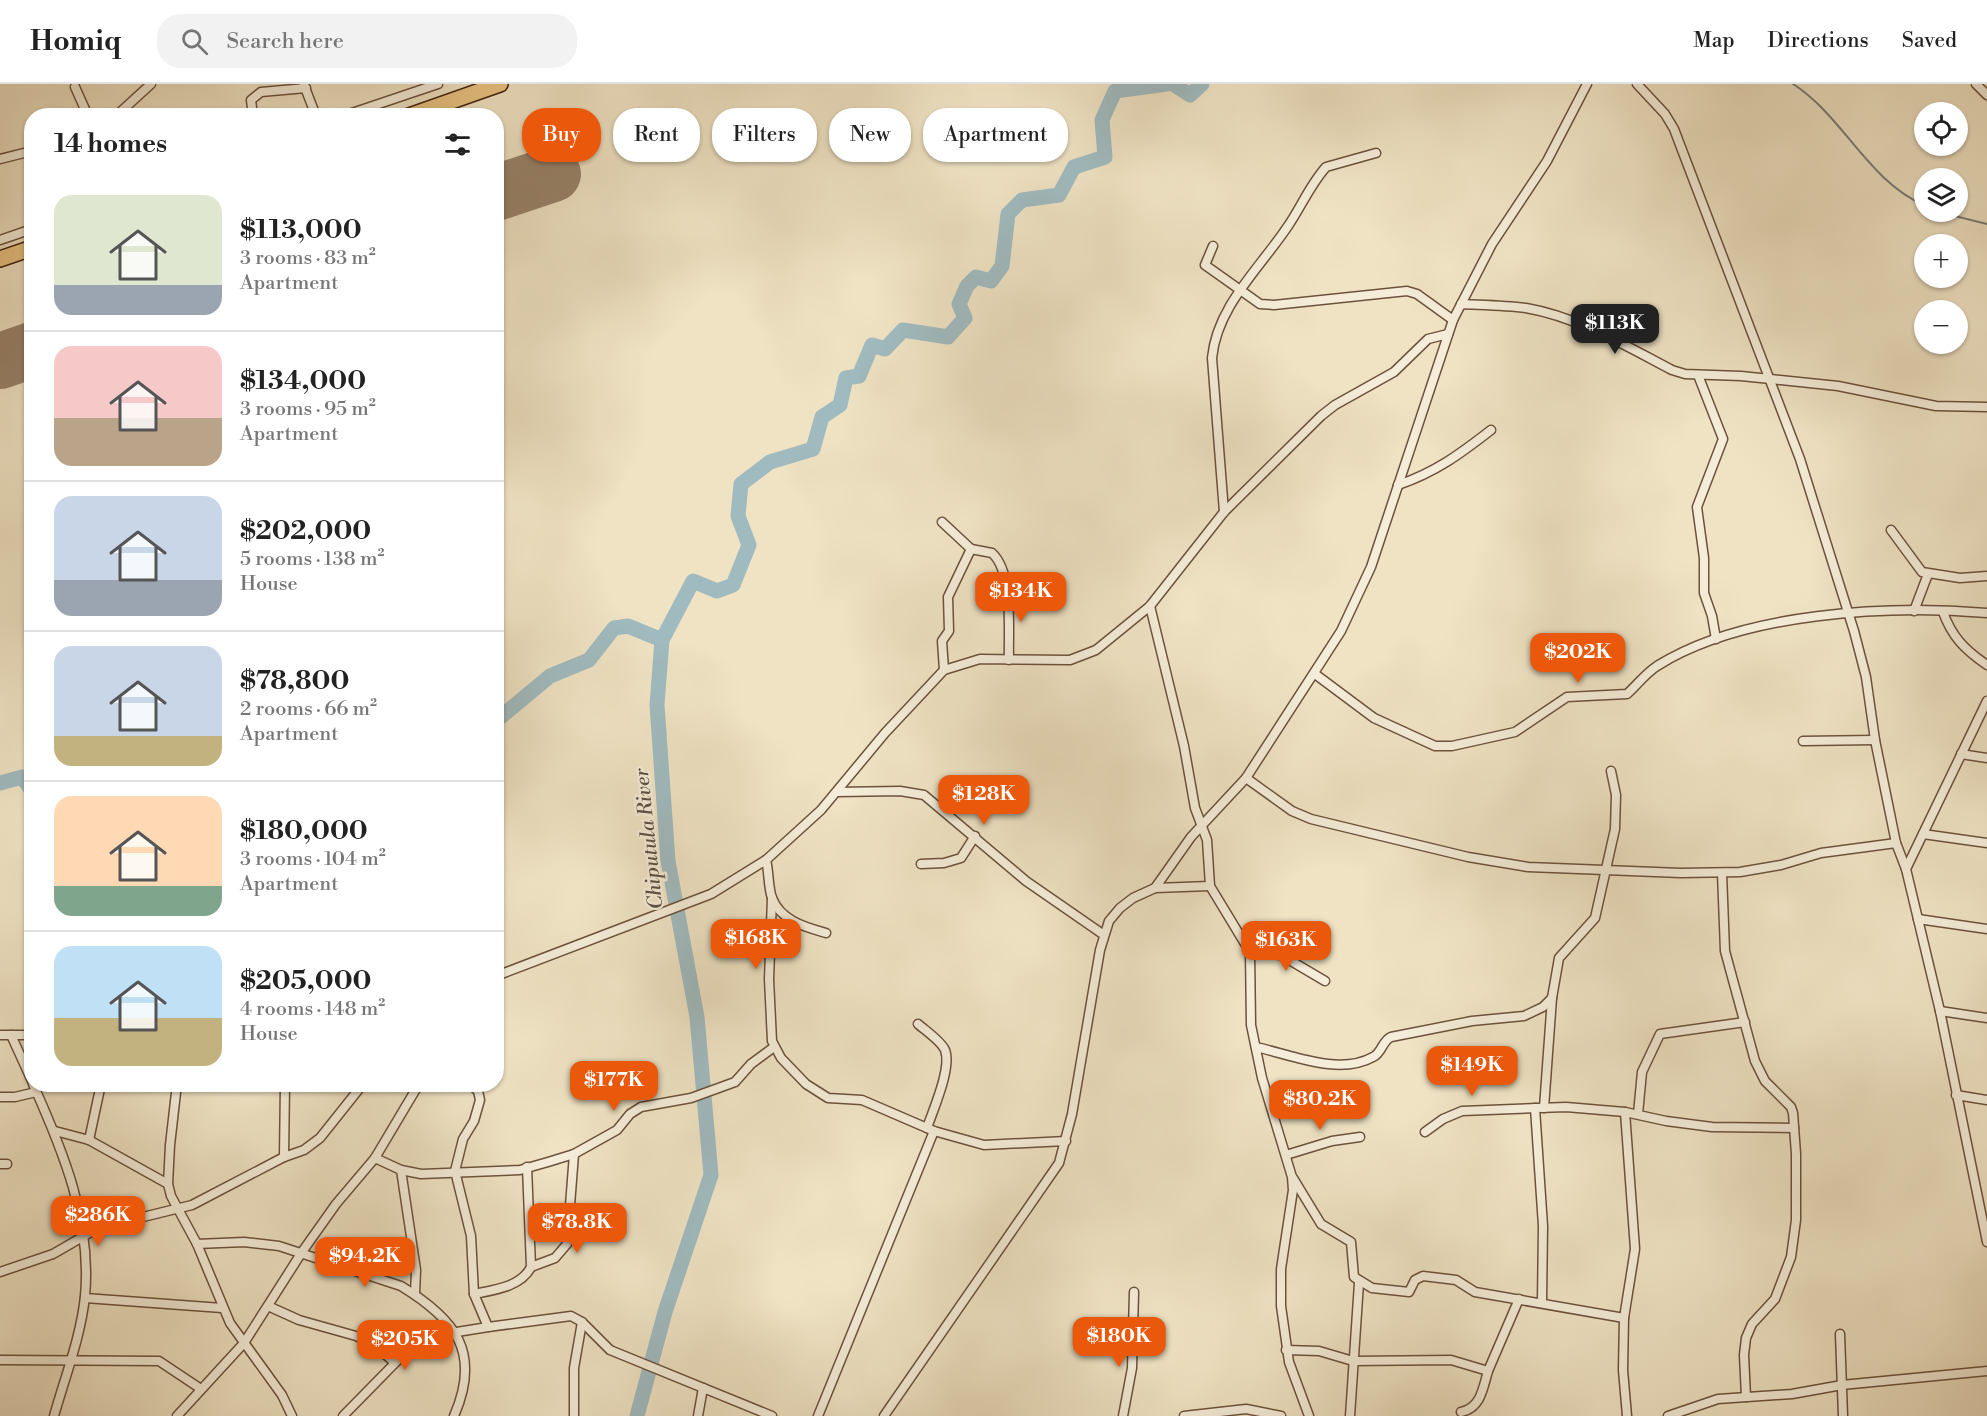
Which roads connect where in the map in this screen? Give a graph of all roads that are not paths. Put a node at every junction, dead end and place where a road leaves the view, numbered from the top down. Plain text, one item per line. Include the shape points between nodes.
1 (151, 84) edge
2 (438, 84) edge
3 (500, 84) edge
4 (1587, 84) edge
5 (1637, 84) edge
6 (1976, 84) edge
7 (305, 86) edge
8 (75, 87) dead end
9 (1987, 95) edge
10 (84, 108) edge
11 (125, 108) edge
12 (252, 108) edge
13 (313, 108) edge
14 (366, 108) edge
15 (431, 108) edge
16 (24, 153) edge
17 (1376, 153) dead end
18 (0, 159) edge
19 (24, 232) edge
20 (0, 240) edge
21 (1213, 246) dead end
22 (24, 250) edge
23 (1, 256) edge
24 (1240, 290) junction
25 (1461, 304) junction
26 (1453, 320) junction
27 (1448, 334) junction
28 (1698, 375) junction
29 (1770, 379) junction
30 (1987, 407) edge
31 (1491, 430) dead end
32 (1398, 485) junction
33 (1224, 512) junction
34 (942, 522) dead end
35 (1891, 530) dead end
36 (971, 549) junction
37 (1928, 574) junction
38 (1987, 576) edge
39 (1150, 606) junction
40 (1914, 611) junction
41 (1943, 612) junction
42 (1987, 613) edge
43 (1848, 614) junction
44 (1716, 639) junction
45 (1009, 660) junction
46 (1987, 665) edge
47 (944, 670) junction
48 (1315, 674) junction
49 (1987, 700) edge
50 (1875, 740) junction
51 (1803, 741) dead end
52 (1961, 754) junction
53 (1987, 758) edge
54 (1611, 771) dead end
55 (1246, 778) junction
56 (837, 792) junction
57 (1201, 825) junction
58 (1923, 834) junction
59 (975, 836) junction
60 (1896, 843) junction
61 (1987, 843) edge
62 (766, 860) junction
63 (921, 864) dead end
64 (1606, 869) junction
65 (1906, 869) junction
66 (1722, 873) junction
67 (1210, 886) junction
68 (1155, 888) junction
69 (772, 898) junction
70 (1918, 920) junction
71 (1987, 929) edge
72 (826, 933) dead end
73 (1104, 935) junction
74 (1250, 952) junction
75 (504, 973) edge
76 (1325, 981) dead end
77 (1552, 998) junction
78 (1940, 1011) junction
79 (1987, 1018) edge
80 (1745, 1022) junction
81 (918, 1024) dead end
82 (0, 1035) edge
83 (11, 1035) junction
84 (24, 1035) edge
85 (774, 1047) junction
86 (1256, 1047) junction
87 (24, 1064) edge
88 (24, 1092) edge
89 (37, 1092) edge
90 (99, 1092) edge
91 (176, 1092) edge
92 (285, 1092) edge
93 (357, 1092) edge
94 (414, 1092) edge
95 (478, 1092) edge
96 (1956, 1095) junction
97 (0, 1097) edge
98 (1987, 1100) edge
99 (1540, 1108) junction
100 (1625, 1112) junction
101 (1638, 1114) junction
102 (1794, 1128) junction
103 (931, 1129) junction
104 (55, 1131) junction
105 (1425, 1132) dead end
106 (1360, 1137) dead end
107 (89, 1140) junction
108 (1066, 1141) junction
109 (574, 1154) junction
110 (1286, 1155) junction
111 (284, 1157) junction
112 (375, 1158) junction
113 (527, 1167) junction
114 (401, 1170) junction
115 (455, 1172) junction
116 (1292, 1177) junction
117 (168, 1184) junction
118 (1982, 1188) edge
119 (177, 1209) junction
120 (84, 1235) junction
121 (1987, 1242) edge
122 (198, 1244) junction
123 (302, 1252) junction
124 (531, 1267) junction
125 (0, 1272) edge
126 (1359, 1282) junction
127 (1134, 1292) dead end
128 (415, 1294) junction
129 (474, 1294) junction
130 (85, 1298) junction
131 (1519, 1299) junction
132 (1542, 1302) junction
133 (268, 1306) junction
134 (222, 1308) junction
135 (1624, 1318) junction
136 (582, 1322) junction
137 (488, 1327) junction
138 (457, 1332) junction
139 (1840, 1334) dead end
140 (244, 1343) junction
141 (1286, 1350) junction
142 (0, 1360) edge
143 (1353, 1361) junction
144 (70, 1362) junction
145 (394, 1362) junction
146 (1488, 1371) junction
147 (1987, 1371) edge
148 (1842, 1385) junction
149 (703, 1388) junction
150 (201, 1389) junction
151 (1746, 1397) junction
152 (1461, 1412) dead end
153 (885, 1415) edge
154 (54, 1416) edge
155 (177, 1416) edge
156 (292, 1416) edge
157 (343, 1416) edge
158 (454, 1416) edge
159 (574, 1416) edge
160 (698, 1416) edge
161 (772, 1416) edge
162 (818, 1416) edge
163 (896, 1416) edge
164 (1123, 1416) edge
165 (1184, 1416) edge
166 (1281, 1416) edge
167 (1309, 1416) edge
168 (1350, 1416) edge
169 (1627, 1416) edge
170 (1668, 1416) edge
171 (1844, 1416) edge

1 - 11 street
2 - 14 street
3 - 15 highway
4 - 25 street via 1547,161 1492,243
5 - 29 street via 1674,129
6 - 9 street
7 - 12 street via 261,92 251,100
7 - 13 street
8 - 10 street
16 - 18 street
17 - 24 street via 1326,167 1289,226
19 - 20 street
21 - 24 street via 1205,265
22 - 23 highway
24 - 26 street via 1267,306 1407,291
24 - 33 street via 1213,342
25 - 26 street
25 - 28 street via 1512,306 1554,315 1672,370
26 - 27 street
27 - 32 street
27 - 33 street via 1428,339 1394,372 1335,405
28 - 29 street
28 - 44 street via 1723,439 1697,507 1704,593
29 - 30 street via 1854,388 1936,406
29 - 43 street via 1800,459
31 - 32 street via 1437,470
32 - 48 street via 1360,594
33 - 39 street
34 - 36 street
35 - 37 street via 1918,569
36 - 45 street via 992,553 1003,566
36 - 47 street via 948,597 949,631 942,641
37 - 38 street
37 - 40 street
39 - 45 street via 1084,656 1070,660
39 - 57 street
40 - 41 street
40 - 43 street
41 - 42 street
41 - 46 street via 1960,644
43 - 44 street via 1738,631
43 - 50 street via 1866,677
44 - 48 street via 1655,667 1627,694 1567,697 1515,732 1452,746 1435,746 1390,726 1350,702
45 - 47 street via 980,659
47 - 56 street
48 - 55 street
49 - 52 street
50 - 51 street
50 - 60 street
52 - 53 street
52 - 58 street
54 - 64 street via 1616,795 1615,829
55 - 57 street
55 - 64 street via 1292,811 1311,819 1468,857 1528,867
56 - 59 street via 900,791 924,795
56 - 62 street via 806,826
57 - 67 street via 1207,840
57 - 68 street
58 - 61 street
58 - 65 street
59 - 63 street via 961,858
59 - 73 street via 1026,881
60 - 65 street
60 - 66 street via 1845,848 1760,869
62 - 69 street
62 - 75 street via 711,894
64 - 66 street
64 - 77 street via 1593,924 1559,958
65 - 70 street
66 - 80 street via 1725,951
67 - 68 street
67 - 74 street
68 - 73 street via 1120,908
69 - 72 street via 791,921
69 - 85 street via 769,1001
70 - 71 street
70 - 78 street
73 - 108 street
74 - 76 street via 1281,955
74 - 86 street via 1251,1025
77 - 86 street via 1524,1016 1391,1037 1373,1058 1345,1066
77 - 99 street
78 - 79 street
78 - 96 street
80 - 101 street via 1660,1034 1642,1072
80 - 102 street via 1757,1067 1791,1107
81 - 103 street via 944,1048 947,1057
82 - 83 street
83 - 84 street
83 - 87 street
85 - 103 street via 806,1084 828,1098 862,1100
85 - 109 street via 735,1082 691,1098 641,1107 616,1130
86 - 110 street
88 - 97 street via 15,1097
89 - 104 street
90 - 107 street
91 - 117 street
92 - 111 street
93 - 111 street via 320,1138
94 - 112 street
95 - 115 street via 474,1121 463,1139
96 - 98 street
96 - 118 street
99 - 100 street
99 - 105 street via 1462,1111
99 - 132 street
100 - 101 street
100 - 135 street via 1635,1249
101 - 102 street via 1712,1127
102 - 151 street via 1796,1220 1791,1257 1775,1299 1752,1323 1746,1338
103 - 108 street via 984,1145
103 - 162 street
104 - 107 street
104 - 120 street
106 - 110 street
107 - 117 street
108 - 153 street via 1050,1178
109 - 113 street
109 - 124 street via 567,1244 555,1258
110 - 116 street
111 - 119 street via 221,1191
112 - 114 street
112 - 123 street
113 - 115 street
113 - 124 street
114 - 115 street via 421,1174
114 - 128 street via 416,1270
115 - 129 street via 471,1236
116 - 126 street via 1321,1224 1351,1242 1351,1268
116 - 141 street via 1292,1211 1281,1269
117 - 119 street
118 - 121 street
119 - 120 street
119 - 122 street
120 - 125 street via 52,1254
120 - 130 street
122 - 123 street via 244,1242
122 - 134 street
123 - 128 street
123 - 133 street
124 - 129 street via 510,1286
126 - 131 street via 1384,1292 1405,1293 1423,1276 1456,1280 1475,1292
126 - 143 street
127 - 164 street via 1132,1368
128 - 138 street
129 - 137 street
130 - 134 street
130 - 144 street
131 - 132 street
131 - 146 street
132 - 135 street
133 - 140 street
133 - 145 street via 299,1320 356,1336
134 - 140 street
135 - 169 street
136 - 137 street via 572,1316
136 - 149 street via 610,1350
136 - 159 street via 574,1368
137 - 138 street
138 - 145 street
138 - 158 street via 466,1365 465,1386
139 - 148 street
140 - 150 street
140 - 156 street via 282,1395
141 - 143 street via 1319,1351
141 - 167 street
142 - 144 street
143 - 146 street via 1440,1360
143 - 168 street
144 - 150 street via 159,1361
144 - 154 street
145 - 157 street
146 - 152 street via 1478,1402
147 - 148 street
148 - 151 street
148 - 171 street
149 - 160 street
149 - 161 street
150 - 155 street
151 - 170 street via 1701,1403
153 - 163 street
165 - 166 street via 1246,1409

